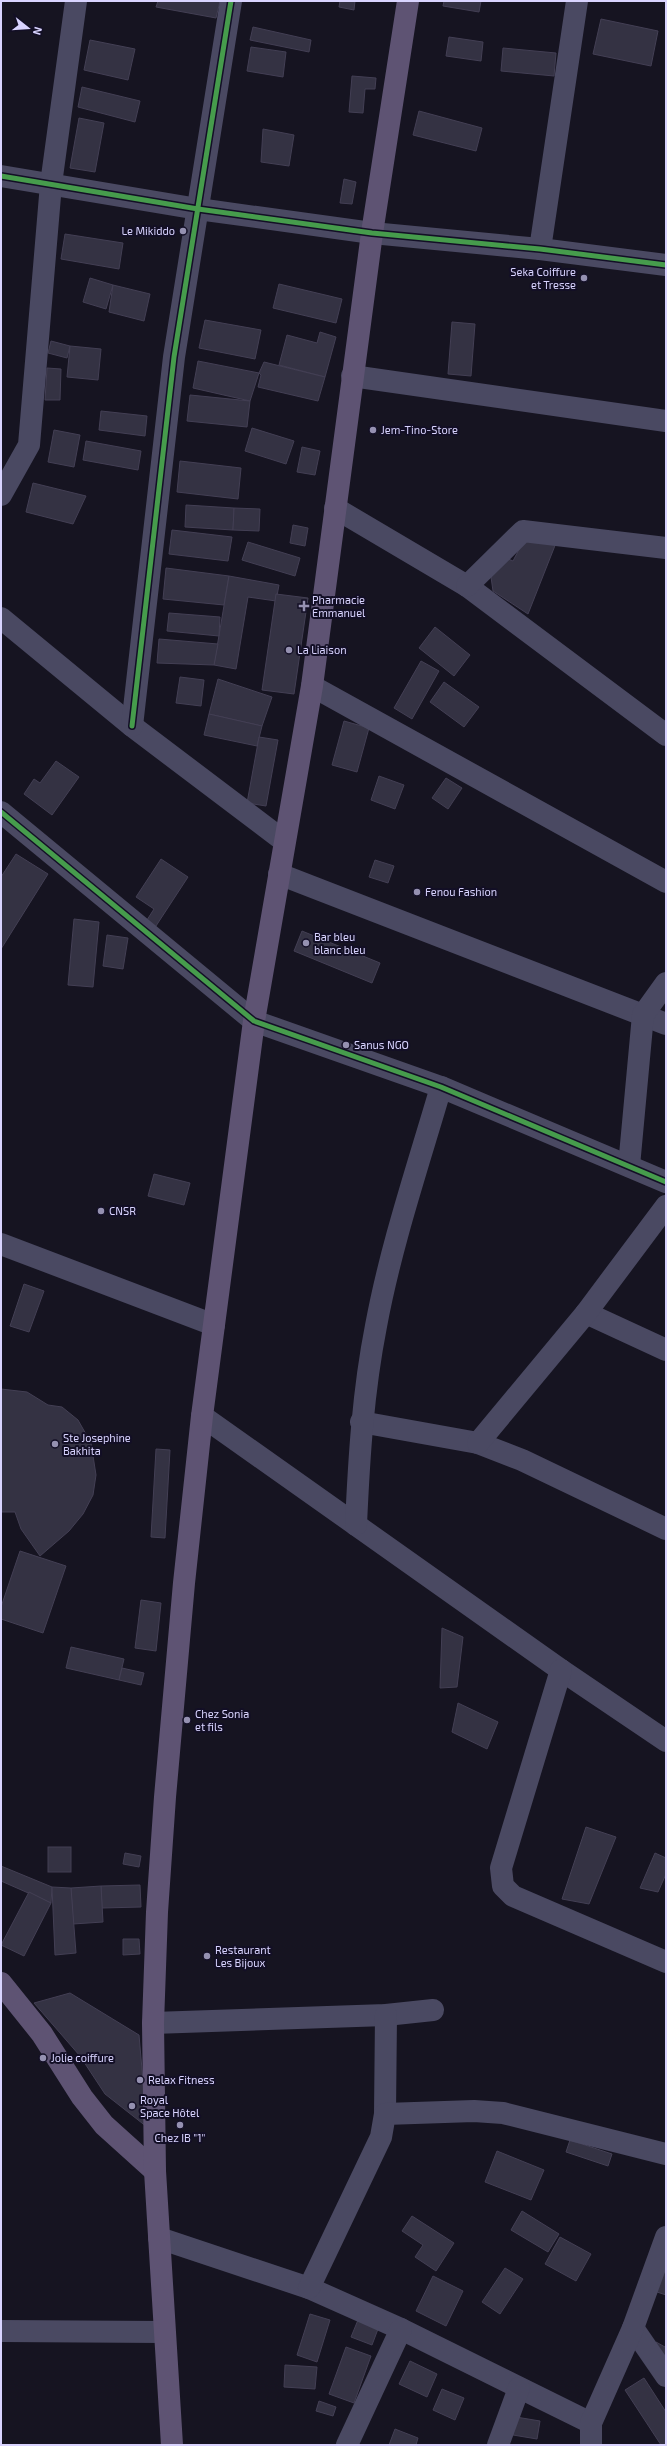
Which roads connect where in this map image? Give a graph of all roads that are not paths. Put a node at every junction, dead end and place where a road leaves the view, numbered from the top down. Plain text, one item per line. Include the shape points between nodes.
1 (76, 1) edge
2 (231, 1) edge
3 (408, 1) edge
4 (577, 1) edge
5 (1, 176) edge
6 (51, 184) junction
7 (198, 209) junction
8 (372, 233) junction
9 (540, 249) junction
10 (666, 265) edge
11 (352, 376) junction
12 (666, 421) edge
13 (1, 494) edge
14 (335, 508) junction
15 (666, 548) edge
16 (467, 586) junction
17 (1, 618) edge
18 (312, 686) junction
19 (132, 726) junction
20 (666, 735) edge
21 (1, 812) edge
22 (284, 841) junction
23 (279, 874) junction
24 (666, 882) edge
25 (666, 983) edge
26 (643, 1015) junction
27 (254, 1021) junction
28 (666, 1024) edge
29 (441, 1087) junction
30 (629, 1166) junction
31 (666, 1182) edge
32 (666, 1206) edge
33 (1, 1244) edge
34 (586, 1313) junction
35 (214, 1325) junction
36 (666, 1350) edge
37 (202, 1416) junction
38 (361, 1422) junction
39 (478, 1443) junction
40 (356, 1525) junction
41 (666, 1529) edge
42 (561, 1670) junction
43 (666, 1741) edge
44 (666, 1962) edge
45 (1, 1983) edge
46 (433, 2010) dead end
47 (386, 2015) junction
48 (153, 2023) junction
49 (385, 2114) junction
50 (666, 2154) edge
51 (155, 2171) junction
52 (666, 2237) edge
53 (159, 2238) junction
54 (309, 2288) junction
55 (633, 2328) junction
56 (401, 2329) junction
57 (1, 2331) edge
58 (163, 2332) junction
59 (666, 2376) edge
60 (519, 2388) junction
61 (591, 2423) junction
62 (172, 2445) edge
63 (347, 2445) edge
64 (498, 2445) edge
65 (591, 2445) edge

1 - 6 street
2 - 7 street
3 - 8 main road
4 - 9 street
5 - 6 street
6 - 7 street
6 - 13 street via 29,445
7 - 8 street
7 - 19 street via 174,357
8 - 9 street
8 - 11 main road
9 - 10 street
11 - 12 street
11 - 14 main road
14 - 16 street
14 - 18 main road
15 - 16 street via 523,530
16 - 20 street
17 - 19 street
18 - 22 main road
18 - 24 street
19 - 22 street
21 - 27 street
22 - 23 main road
23 - 26 street
23 - 27 main road
25 - 26 street
26 - 28 street
26 - 30 street
27 - 29 street
27 - 35 main road
29 - 30 street
29 - 38 street via 385,1282 375,1328
30 - 31 street
32 - 34 street
33 - 35 street
34 - 36 street
34 - 39 street
35 - 37 main road
37 - 40 street
37 - 48 main road via 165,1797
38 - 39 street
38 - 40 street
39 - 41 street via 522,1460
40 - 42 street
42 - 43 street
42 - 44 street via 502,1868 503,1886 513,1896
45 - 51 main road via 42,2034 82,2097 104,2125
46 - 47 street
47 - 48 street
47 - 49 street
48 - 51 main road
49 - 50 street via 474,2111 503,2113
49 - 54 street via 381,2137
51 - 53 main road
52 - 55 street
53 - 54 street
53 - 58 main road
54 - 56 street
55 - 59 street
55 - 61 street
56 - 60 street
56 - 63 street
57 - 58 street
58 - 62 main road
60 - 61 street
60 - 64 street
61 - 65 street

